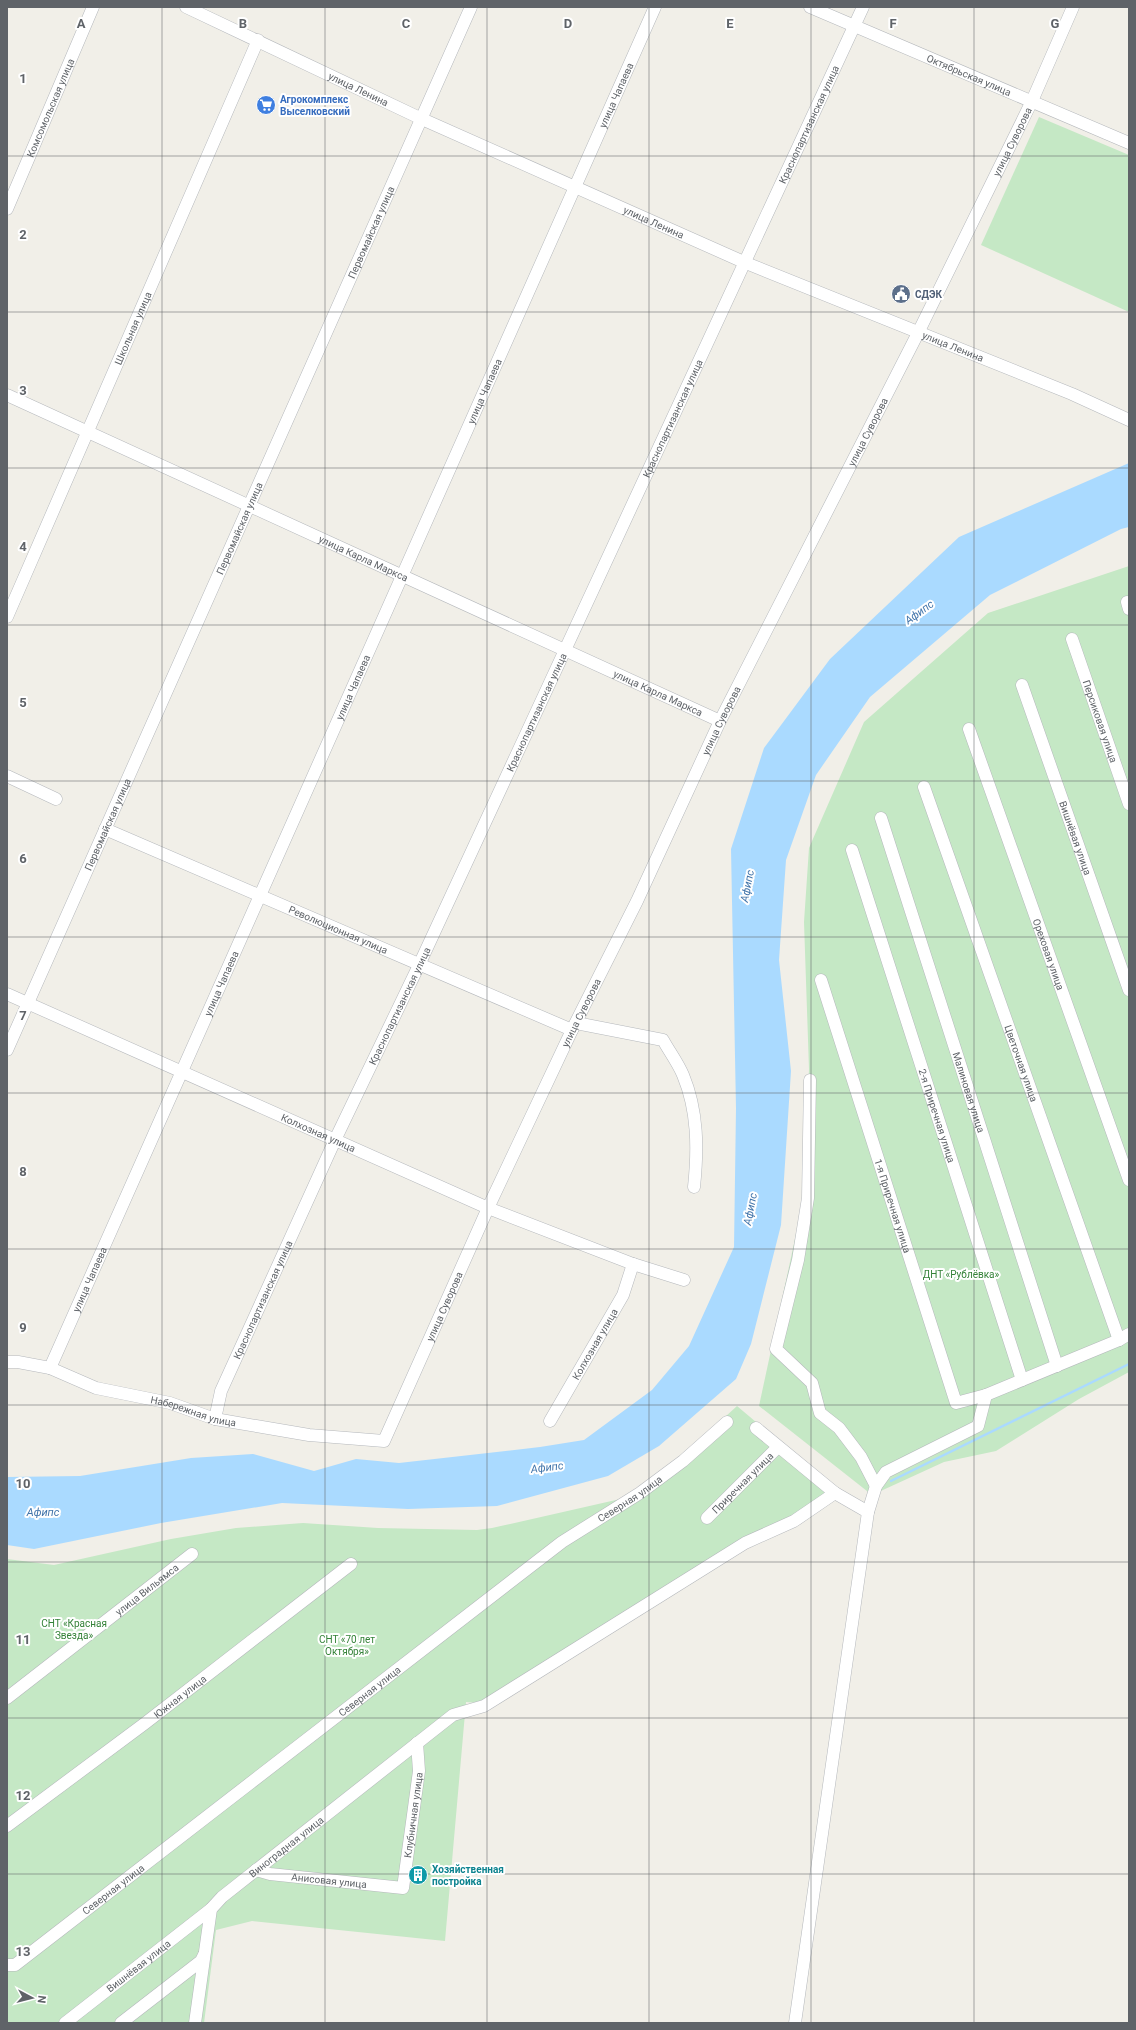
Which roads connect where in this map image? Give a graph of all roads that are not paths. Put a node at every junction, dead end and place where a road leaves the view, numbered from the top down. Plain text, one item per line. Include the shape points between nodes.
1 (93, 7) edge
2 (186, 7) edge
3 (471, 7) edge
4 (655, 7) edge
5 (810, 7) edge
6 (863, 7) edge
7 (1073, 7) edge
8 (854, 26) junction
9 (258, 40) junction
10 (1032, 101) junction
11 (422, 120) junction
12 (1129, 144) edge
13 (576, 186) junction
14 (7, 209) edge
15 (746, 263) junction
16 (918, 333) junction
17 (7, 395) edge
18 (1129, 420) edge
19 (89, 432) junction
20 (249, 506) junction
21 (401, 576) junction
22 (7, 617) edge
23 (1072, 639) dead end
24 (566, 650) junction
25 (1022, 685) dead end
26 (720, 721) junction
27 (969, 729) dead end
28 (7, 776) edge
29 (924, 787) dead end
30 (56, 799) dead end
31 (1129, 804) edge
32 (882, 818) dead end
33 (105, 829) junction
34 (852, 850) dead end
35 (259, 895) junction
36 (420, 963) junction
37 (821, 980) dead end
38 (1129, 990) edge
39 (7, 994) edge
40 (28, 1003) junction
41 (574, 1027) junction
42 (7, 1050) edge
43 (182, 1073) junction
44 (810, 1080) dead end
45 (335, 1140) junction
46 (1129, 1180) edge
47 (694, 1187) dead end
48 (488, 1208) junction
49 (633, 1264) junction
50 (684, 1280) dead end
51 (1124, 1337) edge
52 (7, 1362) edge
53 (1057, 1366) junction
54 (50, 1368) junction
55 (1022, 1380) junction
56 (986, 1395) junction
57 (215, 1419) junction
58 (550, 1421) dead end
59 (727, 1422) dead end
60 (756, 1428) dead end
61 (384, 1441) joint
62 (778, 1447) junction
63 (876, 1486) junction
64 (835, 1492) junction
65 (868, 1512) junction
66 (707, 1518) dead end
67 (192, 1554) dead end
68 (351, 1564) dead end
69 (7, 1698) edge
70 (417, 1743) junction
71 (7, 1826) edge
72 (256, 1870) junction
73 (403, 1888) joint
74 (211, 1909) junction
75 (204, 1954) junction
76 (11, 1965) edge
77 (65, 2023) edge
78 (121, 2023) edge
79 (195, 2023) edge
80 (795, 2023) edge

1 - 14 street, Комсомольская улица
2 - 9 street, улица Ленина
3 - 11 street, Первомайская улица
4 - 13 street, улица Чапаева
5 - 8 street, Октябрьская улица
6 - 8 street, Краснопартизанская улица
7 - 10 street, улица Суворова
8 - 10 street, Октябрьская улица
8 - 15 street, Краснопартизанская улица
9 - 11 street, улица Ленина
9 - 19 street, Школьная улица
10 - 12 street, Октябрьская улица
10 - 16 street, улица Суворова
11 - 13 street, улица Ленина
11 - 20 street, Первомайская улица
13 - 15 street, улица Ленина
13 - 21 street, улица Чапаева
15 - 16 street, улица Ленина
15 - 24 street, Краснопартизанская улица
16 - 18 street, улица Ленина via 1072,394
16 - 26 street, улица Суворова
17 - 19 street, улица Карла Маркса
19 - 20 street, улица Карла Маркса
19 - 22 street, Школьная улица
20 - 21 street, улица Карла Маркса
20 - 33 street, Первомайская улица
21 - 24 street, улица Карла Маркса
21 - 35 street, улица Чапаева
23 - 31 street, Персиковая улица
24 - 26 street, улица Карла Маркса
24 - 36 street, Краснопартизанская улица
25 - 38 street, Вишнёвая улица
26 - 41 street, улица Суворова via 637,900
27 - 46 street, Ореховая улица
28 - 30 street
29 - 51 street, Цветочная улица
32 - 53 street, Малиновая улица
33 - 35 street, Революционная улица
33 - 40 street, Первомайская улица
34 - 55 street, 2-я Приречная улица
35 - 36 street, Революционная улица
35 - 43 street, улица Чапаева
36 - 41 street, Революционная улица
36 - 45 street, Краснопартизанская улица
37 - 56 street, 1-я Приречная улица via 956,1403
39 - 40 street, Колхозная улица
40 - 42 street, Первомайская улица
40 - 43 street, Колхозная улица
41 - 47 street, Революционная улица via 663,1040 682,1074 695,1111 697,1160
41 - 48 street, улица Суворова
43 - 45 street, Колхозная улица
43 - 54 street, улица Чапаева
44 - 63 street via 808,1198 798,1260 776,1349 812,1383 820,1413 839,1428 860,1456
45 - 48 street, Колхозная улица
45 - 57 street, Краснопартизанская улица via 221,1391
48 - 49 street, Колхозная улица
48 - 61 street, улица Суворова
49 - 50 street, Колхозная улица
49 - 58 street, Колхозная улица via 623,1295
51 - 53 street
52 - 54 street, Набережная улица
53 - 55 street
54 - 57 street, Набережная улица via 96,1388 170,1404
55 - 56 street
56 - 63 street via 978,1426 886,1472
57 - 61 street, Набережная улица via 309,1435
59 - 76 street, Северная улица via 683,1461 622,1506 598,1518 562,1542
60 - 62 street
62 - 64 street
62 - 66 street, Приречная улица
63 - 65 street
64 - 65 street
64 - 70 street, Виноградная улица via 794,1521 745,1543 484,1706 453,1715
65 - 80 street
67 - 69 street, улица Вильямса
68 - 71 street, Южная улица
70 - 72 street, Виноградная улица
70 - 73 street, Клубничная улица via 419,1771
72 - 73 street, Анисовая улица via 270,1874
72 - 74 street, Виноградная улица
74 - 75 street
74 - 77 street, Вишнёвая улица
75 - 78 street via 202,1961
75 - 79 street

